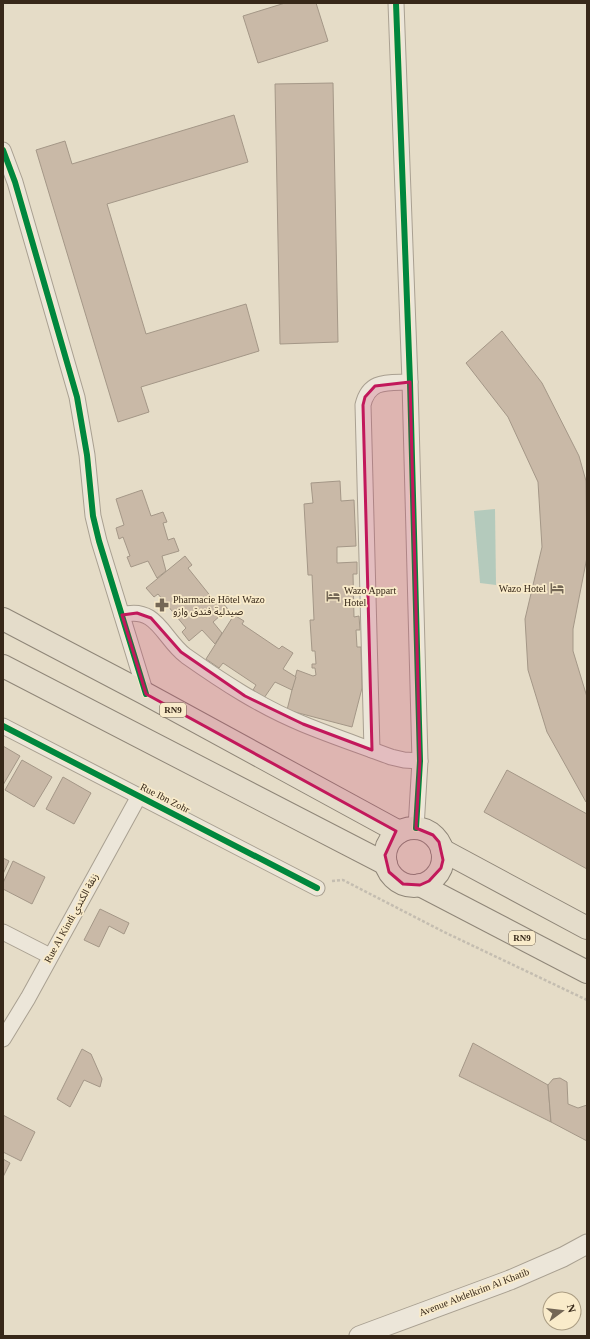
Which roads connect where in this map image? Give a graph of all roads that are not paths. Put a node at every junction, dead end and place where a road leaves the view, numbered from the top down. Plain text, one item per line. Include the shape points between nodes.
1 (396, 3) edge
2 (3, 150) edge
3 (410, 382) junction
4 (122, 615) junction
5 (3, 619) edge
6 (3, 666) edge
7 (146, 694) junction
8 (3, 726) edge
9 (372, 750) junction
10 (420, 761) junction
11 (139, 796) junction
12 (407, 830) junction
13 (442, 850) junction
14 (386, 864) junction
15 (420, 886) junction
16 (317, 888) road end
17 (587, 928) edge
18 (3, 932) edge
19 (50, 956) junction
20 (587, 972) edge
21 (3, 1039) edge
22 (587, 1244) edge
23 (359, 1336) edge

1 - 3 street
2 - 4 street via 17,189 77,397 87,455 93,516
3 - 9 street via 382,383 375,386 369,390 363,405
3 - 10 street
4 - 7 street
4 - 9 street via 137,612 145,614 181,652 245,696 302,724
5 - 7 main road, RN9
6 - 14 main road, RN9
7 - 12 main road, RN9
8 - 11 street, Rue Ibn Zohr
9 - 10 street via 404,760
10 - 12 street
11 - 16 street, Rue Ibn Zohr
11 - 19 street, Rue Al Kindi زنقة الكندي
12 - 13 main road, RN9 via 425,830 439,842
12 - 14 main road via 392,838 387,846
13 - 15 main road via 441,868 436,876
13 - 17 main road, RN9
14 - 15 main road, RN9 via 389,872 399,881 411,886
15 - 20 main road, RN9
18 - 19 street
19 - 21 street, Rue Al Kindi زنقة الكندي
22 - 23 street, Avenue Abdelkrim Al Khatib via 510,1280

